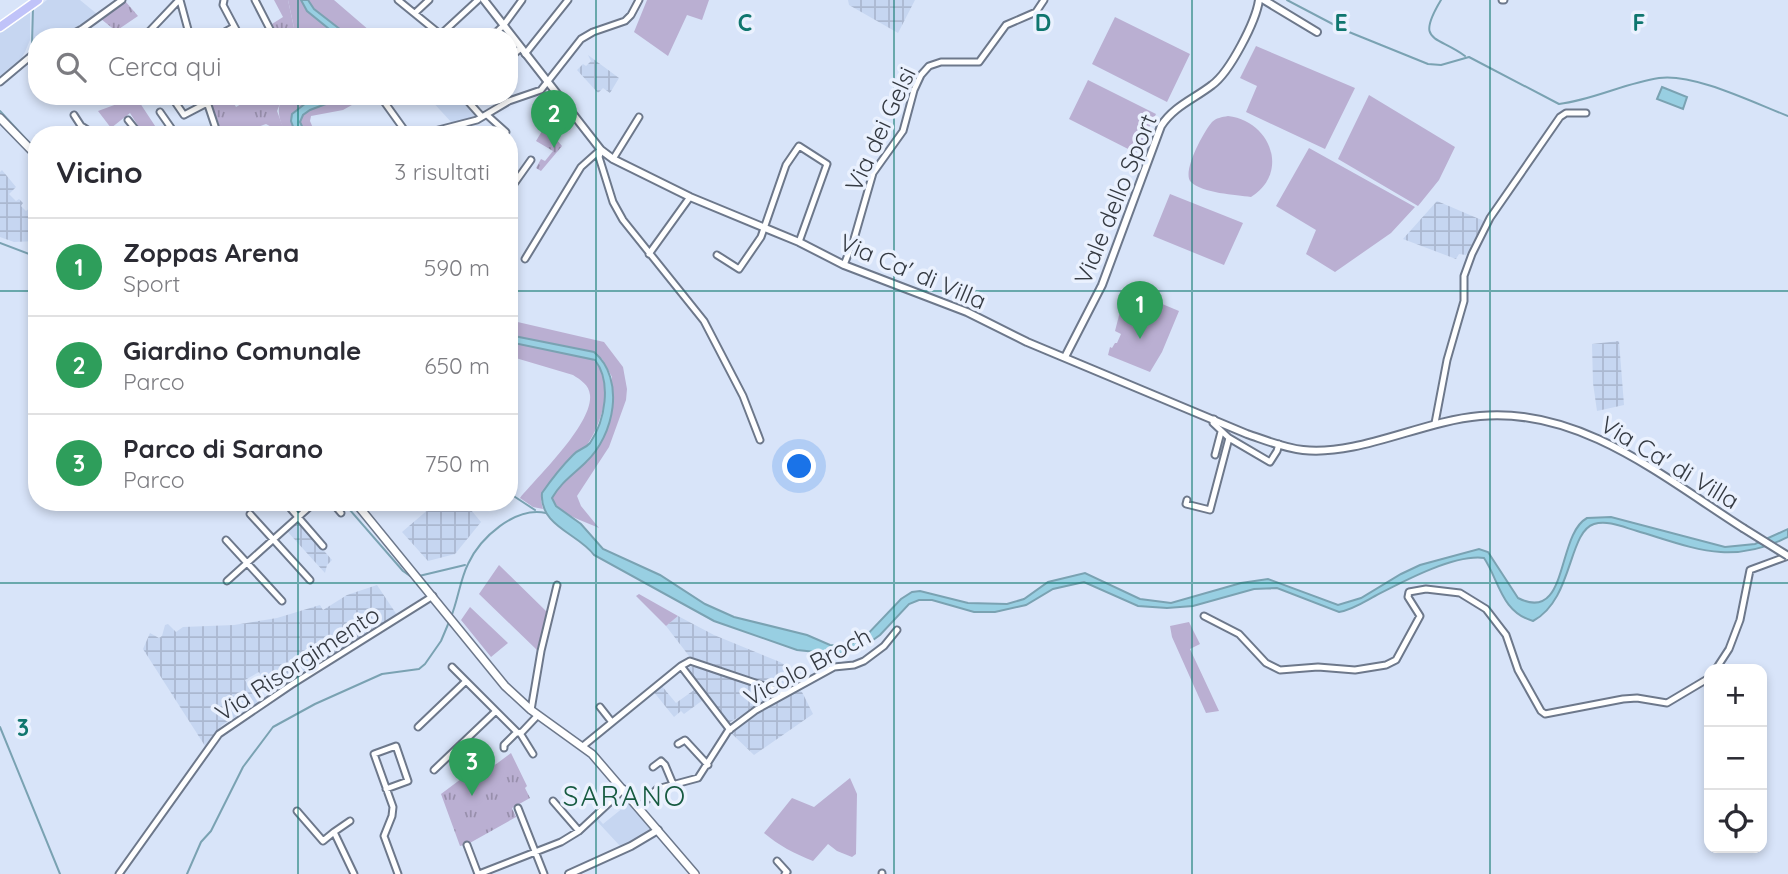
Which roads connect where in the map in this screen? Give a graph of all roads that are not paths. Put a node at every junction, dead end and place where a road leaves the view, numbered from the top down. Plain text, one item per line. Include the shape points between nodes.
1 (38, 0) edge
2 (122, 0) edge
3 (179, 0) edge
4 (224, 0) edge
5 (255, 0) edge
6 (398, 0) edge
7 (429, 0) edge
8 (478, 0) edge
9 (484, 0) edge
10 (522, 0) edge
11 (568, 0) edge
12 (639, 0) edge
13 (1044, 0) edge
14 (1259, 0) edge
15 (1264, 0) edge
16 (415, 13) junction
17 (503, 26) joint
18 (0, 27) edge
19 (234, 27) edge
20 (83, 28) edge
21 (153, 28) edge
22 (187, 28) edge
23 (269, 28) edge
24 (431, 28) edge
25 (448, 28) edge
26 (1317, 32) dead end
27 (518, 45) edge
28 (523, 51) junction
29 (518, 54) edge
30 (28, 59) edge
31 (0, 82) edge
32 (548, 84) junction
33 (518, 99) edge
34 (177, 105) edge
35 (203, 105) edge
36 (208, 105) edge
37 (386, 105) edge
38 (474, 105) edge
39 (504, 105) edge
40 (160, 112) dead end
41 (1586, 113) dead end
42 (74, 115) dead end
43 (485, 116) junction
44 (639, 117) dead end
45 (0, 118) edge
46 (128, 120) dead end
47 (462, 124) joint
48 (82, 126) edge
49 (133, 126) edge
50 (170, 126) edge
51 (215, 126) edge
52 (402, 126) edge
53 (455, 126) edge
54 (498, 126) edge
55 (28, 147) edge
56 (601, 150) junction
57 (613, 159) junction
58 (531, 160) dead end
59 (518, 178) edge
60 (690, 197) junction
61 (764, 228) junction
62 (799, 242) junction
63 (649, 254) junction
64 (717, 255) dead end
65 (525, 258) dead end
66 (844, 265) junction
67 (1065, 357) junction
68 (1214, 419) junction
69 (1435, 423) junction
70 (1221, 432) junction
71 (1229, 438) junction
72 (760, 440) dead end
73 (1279, 444) junction
74 (1215, 455) dead end
75 (1184, 502) dead end
76 (293, 511) edge
77 (305, 511) edge
78 (362, 511) edge
79 (250, 514) dead end
80 (299, 517) junction
81 (226, 540) dead end
82 (273, 540) junction
83 (323, 546) dead end
84 (1788, 556) edge
85 (247, 563) junction
86 (310, 580) dead end
87 (228, 581) dead end
88 (557, 584) dead end
89 (433, 597) junction
90 (282, 601) dead end
91 (1204, 616) dead end
92 (897, 630) dead end
93 (1719, 664) edge
94 (681, 666) junction
95 (452, 667) dead end
96 (466, 681) junction
97 (1704, 681) edge
98 (785, 693) junction
99 (600, 707) dead end
100 (496, 711) junction
101 (534, 713) junction
102 (611, 721) junction
103 (418, 727) dead end
104 (730, 730) junction
105 (519, 733) junction
106 (678, 744) dead end
107 (583, 746) junction
108 (505, 748) dead end
109 (533, 754) dead end
110 (708, 765) junction
111 (653, 767) dead end
112 (434, 770) dead end
113 (673, 784) junction
114 (386, 789) junction
115 (624, 789) junction
116 (554, 801) dead end
117 (640, 807) junction
118 (518, 808) dead end
119 (298, 811) dead end
120 (350, 821) dead end
121 (658, 830) junction
122 (579, 831) junction
123 (334, 832) junction
124 (467, 845) dead end
125 (535, 853) junction
126 (777, 862) dead end
127 (583, 871) edge
128 (787, 873) edge
129 (119, 874) edge
130 (354, 874) edge
131 (398, 874) edge
132 (478, 874) edge
133 (544, 874) edge
134 (569, 874) edge
135 (695, 874) edge

1 - 18 main road
2 - 20 street
3 - 21 street
3 - 22 street
4 - 19 street
5 - 23 street
6 - 16 street
7 - 16 street
8 - 25 street
9 - 17 street, Via Ca' di Villa
10 - 17 street
11 - 28 street
12 - 32 street via 625,21 577,43
13 - 66 street, Via dei Gelsi via 1036,12 1006,25 979,62 941,62 921,75 903,131 873,173
14 - 67 street, Viale dello Sport via 1228,69 1213,85 1175,109 1161,126 1102,285
15 - 26 street
16 - 24 street
27 - 28 street, Via Ca' di Villa
28 - 29 street
28 - 32 street, Via Ca' di Villa
30 - 31 street
32 - 33 street
32 - 56 street, Via Ca' di Villa
34 - 35 street via 184,115
36 - 51 street
37 - 52 street
38 - 43 street
39 - 43 street
40 - 50 street
41 - 69 street via 1562,114 1482,231 1465,272 1463,307
42 - 48 street
43 - 47 street
43 - 54 street
44 - 57 street
45 - 55 main road
46 - 49 street
47 - 53 street
56 - 57 street, Via Ca' di Villa
56 - 63 street via 598,158 613,202
56 - 65 street via 581,167
57 - 60 street, Via Ca' di Villa
58 - 59 street
60 - 61 street, Via Ca' di Villa
60 - 63 street
61 - 62 street, Via Ca' di Villa
61 - 62 street via 786,164 799,146 827,164
61 - 64 street via 739,269
62 - 66 street, Via Ca' di Villa
63 - 72 street via 704,321
66 - 67 street, Via Ca' di Villa via 967,312
67 - 68 street, Via Ca' di Villa
68 - 70 street
68 - 73 street, Via Ca' di Villa
69 - 73 street, Via Ca' di Villa via 1334,450 1300,450
69 - 84 street, Via Ca' di Villa, bridge via 1482,415 1535,418 1566,426 1618,449
70 - 71 street
70 - 74 street
71 - 73 street via 1270,462
71 - 75 street via 1210,510
76 - 80 street
77 - 80 street
78 - 89 main road
79 - 82 street
80 - 82 street
80 - 83 street
81 - 85 street
82 - 85 street
82 - 86 street
84 - 93 street via 1750,570 1740,620
85 - 87 street
85 - 90 street
88 - 101 street via 541,651
89 - 101 main road via 505,686
89 - 129 street, Via Risorgimento via 219,734
91 - 97 street via 1239,634 1273,668 1355,670 1396,660 1420,616 1409,601 1409,592 1460,593 1486,609 1502,628 1518,670 1545,714 1623,699 1667,704
92 - 98 street, Vicolo Broch via 864,661 834,667
94 - 98 street via 690,661
94 - 102 street
94 - 104 street
95 - 96 street
96 - 100 street
96 - 103 street
98 - 104 street, Vicolo Broch
99 - 102 street
100 - 105 street
100 - 112 street
101 - 105 street
101 - 107 main road
102 - 107 street
104 - 110 street, Vicolo Broch
105 - 108 street
105 - 109 street
106 - 110 street via 685,740
107 - 115 main road
110 - 113 street, Vicolo Broch via 695,780
111 - 113 street via 661,761 666,765
113 - 117 street, Vicolo Broch via 655,791
114 - 114 street via 408,781 396,747 374,754
114 - 131 street via 393,810 384,836
115 - 117 main road
115 - 122 street
116 - 122 street
117 - 121 main road
118 - 125 street
119 - 123 street via 323,841
120 - 123 street
121 - 127 street
121 - 135 main road
122 - 125 street
123 - 130 street
124 - 132 street
125 - 132 street
125 - 133 street
126 - 128 street
127 - 134 street

